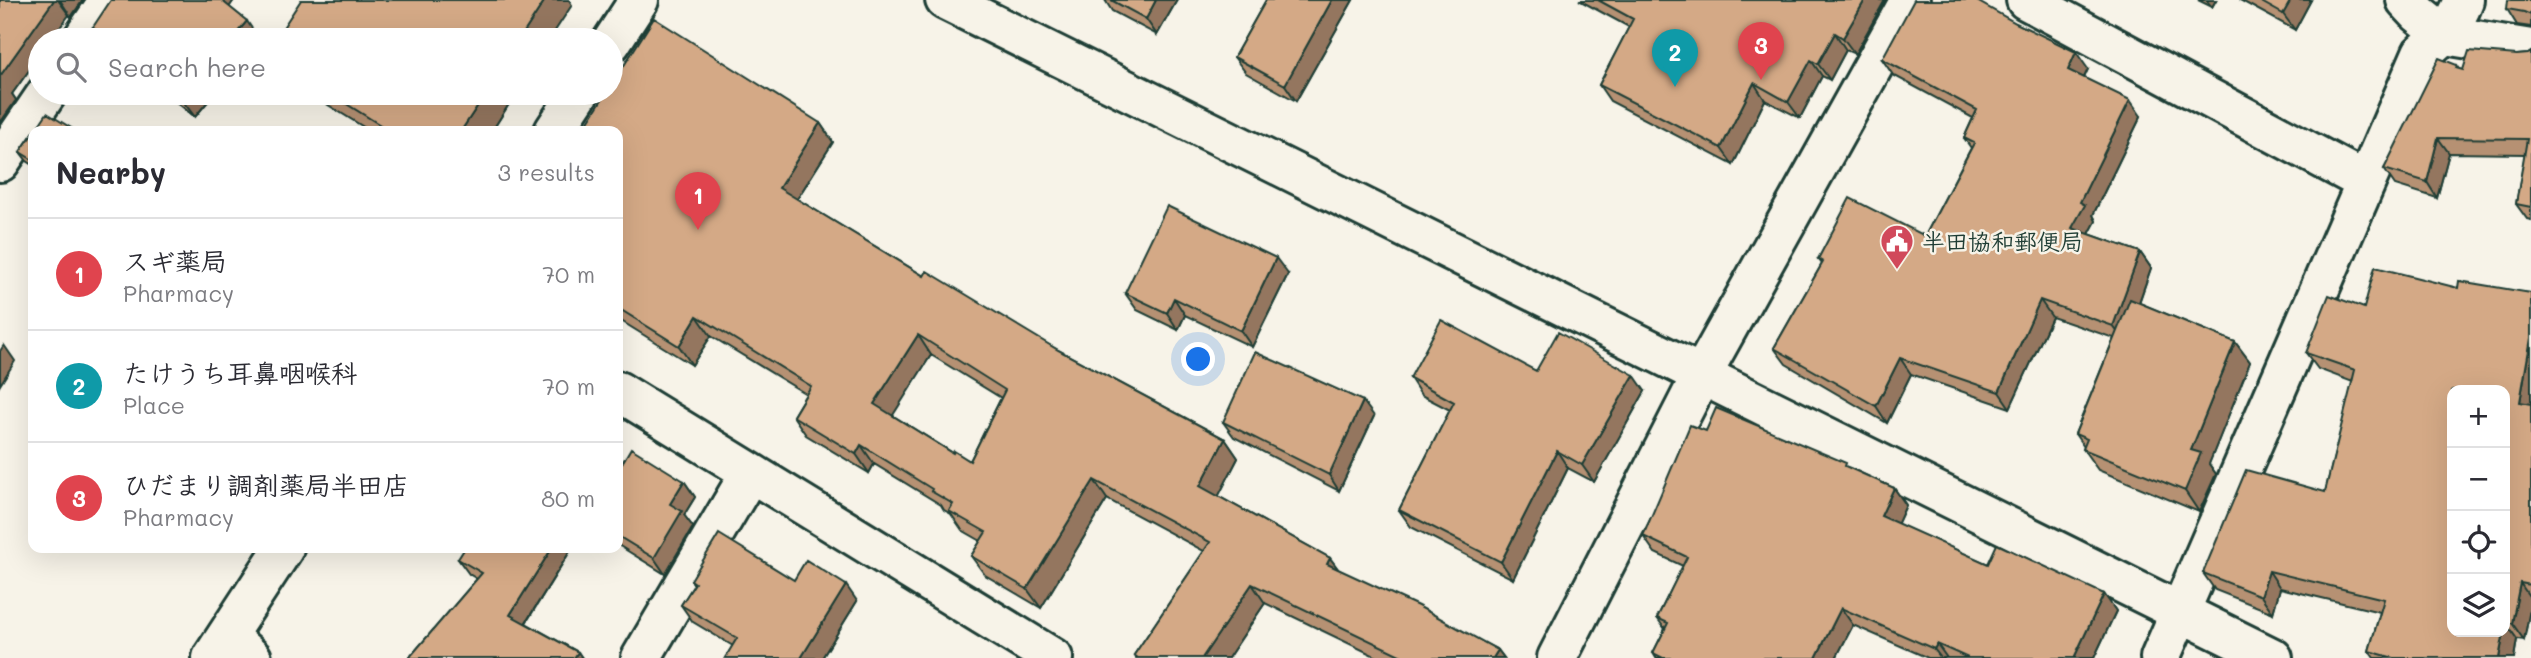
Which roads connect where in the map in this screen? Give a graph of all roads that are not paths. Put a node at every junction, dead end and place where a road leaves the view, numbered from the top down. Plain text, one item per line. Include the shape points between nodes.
1 (109, 0) edge
2 (639, 0) edge
3 (945, 0) edge
4 (1910, 0) edge
5 (2026, 0) edge
6 (2406, 0) edge
7 (2464, 0) edge
8 (90, 28) edge
9 (621, 28) edge
10 (2445, 34) junction
11 (2531, 49) edge
12 (39, 105) edge
13 (571, 105) edge
14 (557, 126) edge
15 (0, 162) edge
16 (2366, 182) junction
17 (1702, 374) junction
18 (623, 394) edge
19 (750, 473) junction
20 (281, 553) edge
21 (2180, 613) junction
22 (230, 651) edge
23 (641, 658) edge
24 (1053, 658) edge
25 (1557, 658) edge
26 (2160, 658) edge
27 (2273, 658) edge

1 - 8 street
2 - 9 street
3 - 17 street
4 - 17 street
5 - 16 street
6 - 10 street
7 - 10 street
10 - 11 street
10 - 16 street via 2421,53
12 - 15 street
13 - 14 street
16 - 21 street
17 - 21 street
17 - 25 street
18 - 19 street
19 - 23 street
19 - 24 street
20 - 22 street
21 - 26 street
21 - 27 street

